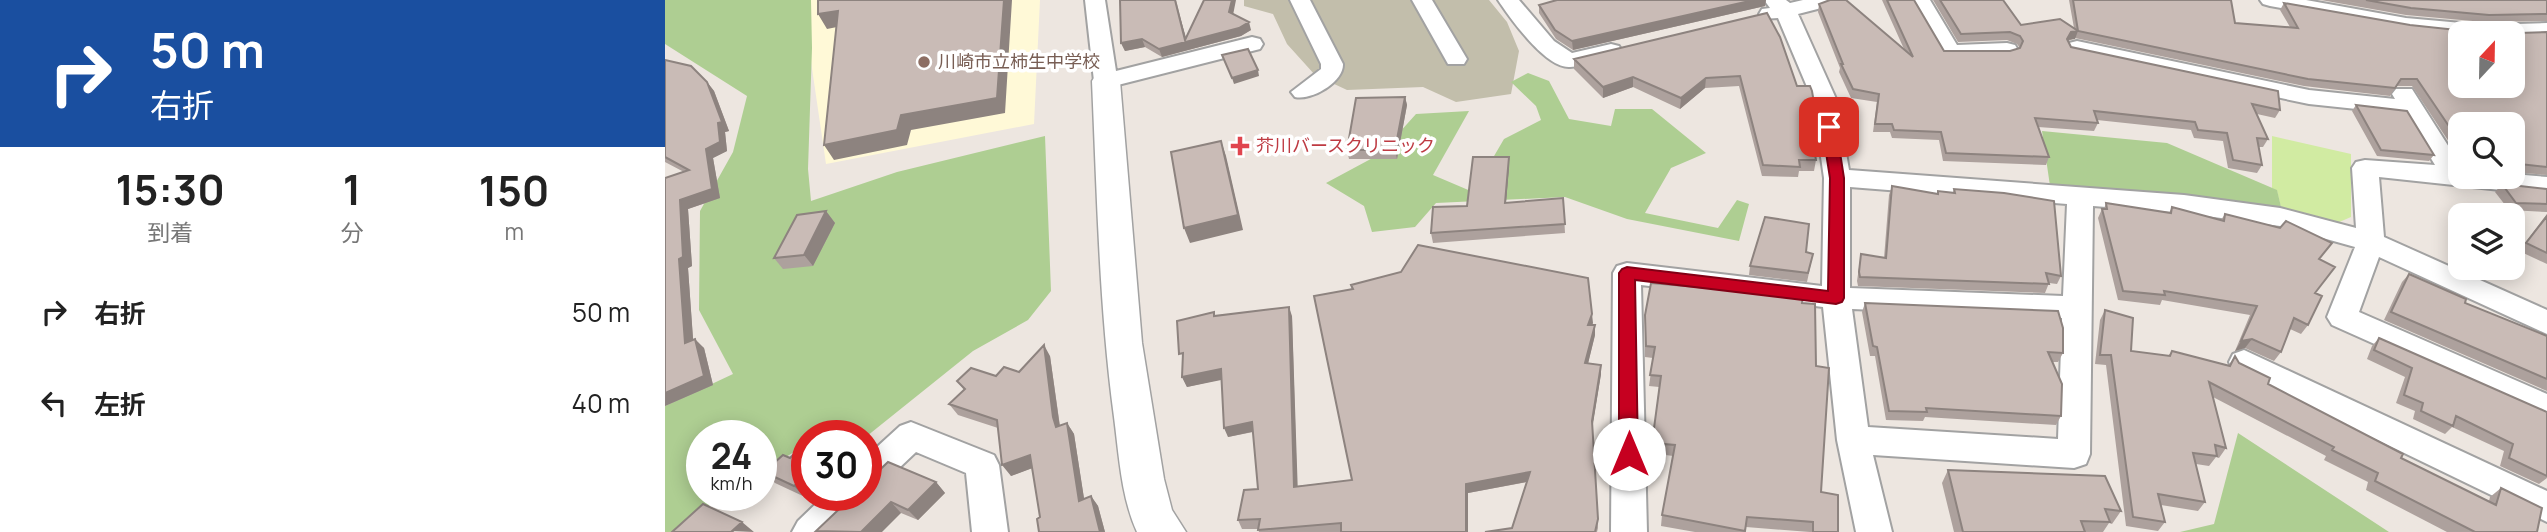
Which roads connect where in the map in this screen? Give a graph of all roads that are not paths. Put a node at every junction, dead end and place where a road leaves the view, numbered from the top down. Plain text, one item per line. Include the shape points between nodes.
1 (1095, 0) edge
2 (1300, 0) edge
3 (1422, 0) edge
4 (1830, 0) edge
5 (1920, 0) edge
6 (2270, 0) edge
7 (2395, 0) edge
8 (1544, 3) edge
9 (1513, 5) edge
10 (1780, 5) edge
11 (1745, 20) edge
12 (2406, 24) junction
13 (2547, 30) edge
14 (1251, 44) dead end
15 (1636, 46) edge
16 (2077, 48) edge
17 (2007, 50) edge
18 (1456, 59) dead end
19 (1106, 80) junction
20 (1303, 92) dead end
21 (2448, 160) edge
22 (2448, 175) edge
23 (1837, 178) junction
24 (2525, 184) edge
25 (2547, 186) edge
26 (2080, 197) junction
27 (2371, 242) junction
28 (1836, 298) junction
29 (2079, 308) junction
30 (2547, 323) edge
31 (2244, 362) edge
32 (2547, 408) edge
33 (1853, 440) junction
34 (882, 463) edge
35 (2547, 507) edge
36 (832, 511) edge
37 (810, 532) edge
38 (990, 532) edge
39 (1164, 532) edge
40 (1629, 532) edge
41 (1874, 532) edge

1 - 19 street
2 - 20 street via 1332,64 1332,71
3 - 18 street
4 - 10 street
5 - 17 street via 1950,52
6 - 12 street
7 - 12 street
8 - 9 street
9 - 15 street via 1546,46 1568,61
10 - 11 street
10 - 23 street via 1825,101
12 - 13 street via 2484,32
14 - 19 street
16 - 21 street via 2309,97 2409,101
19 - 39 street via 1123,343 1143,479 1153,519
22 - 27 street via 2365,168
23 - 26 street
23 - 28 street
24 - 25 street
26 - 27 street via 2280,217
26 - 29 street
27 - 30 street
27 - 32 street via 2342,317
28 - 29 street
28 - 33 street
28 - 40 street via 1627,273
29 - 33 street via 2074,454
31 - 35 street
33 - 41 street
34 - 38 street via 911,436 982,465
36 - 37 street

